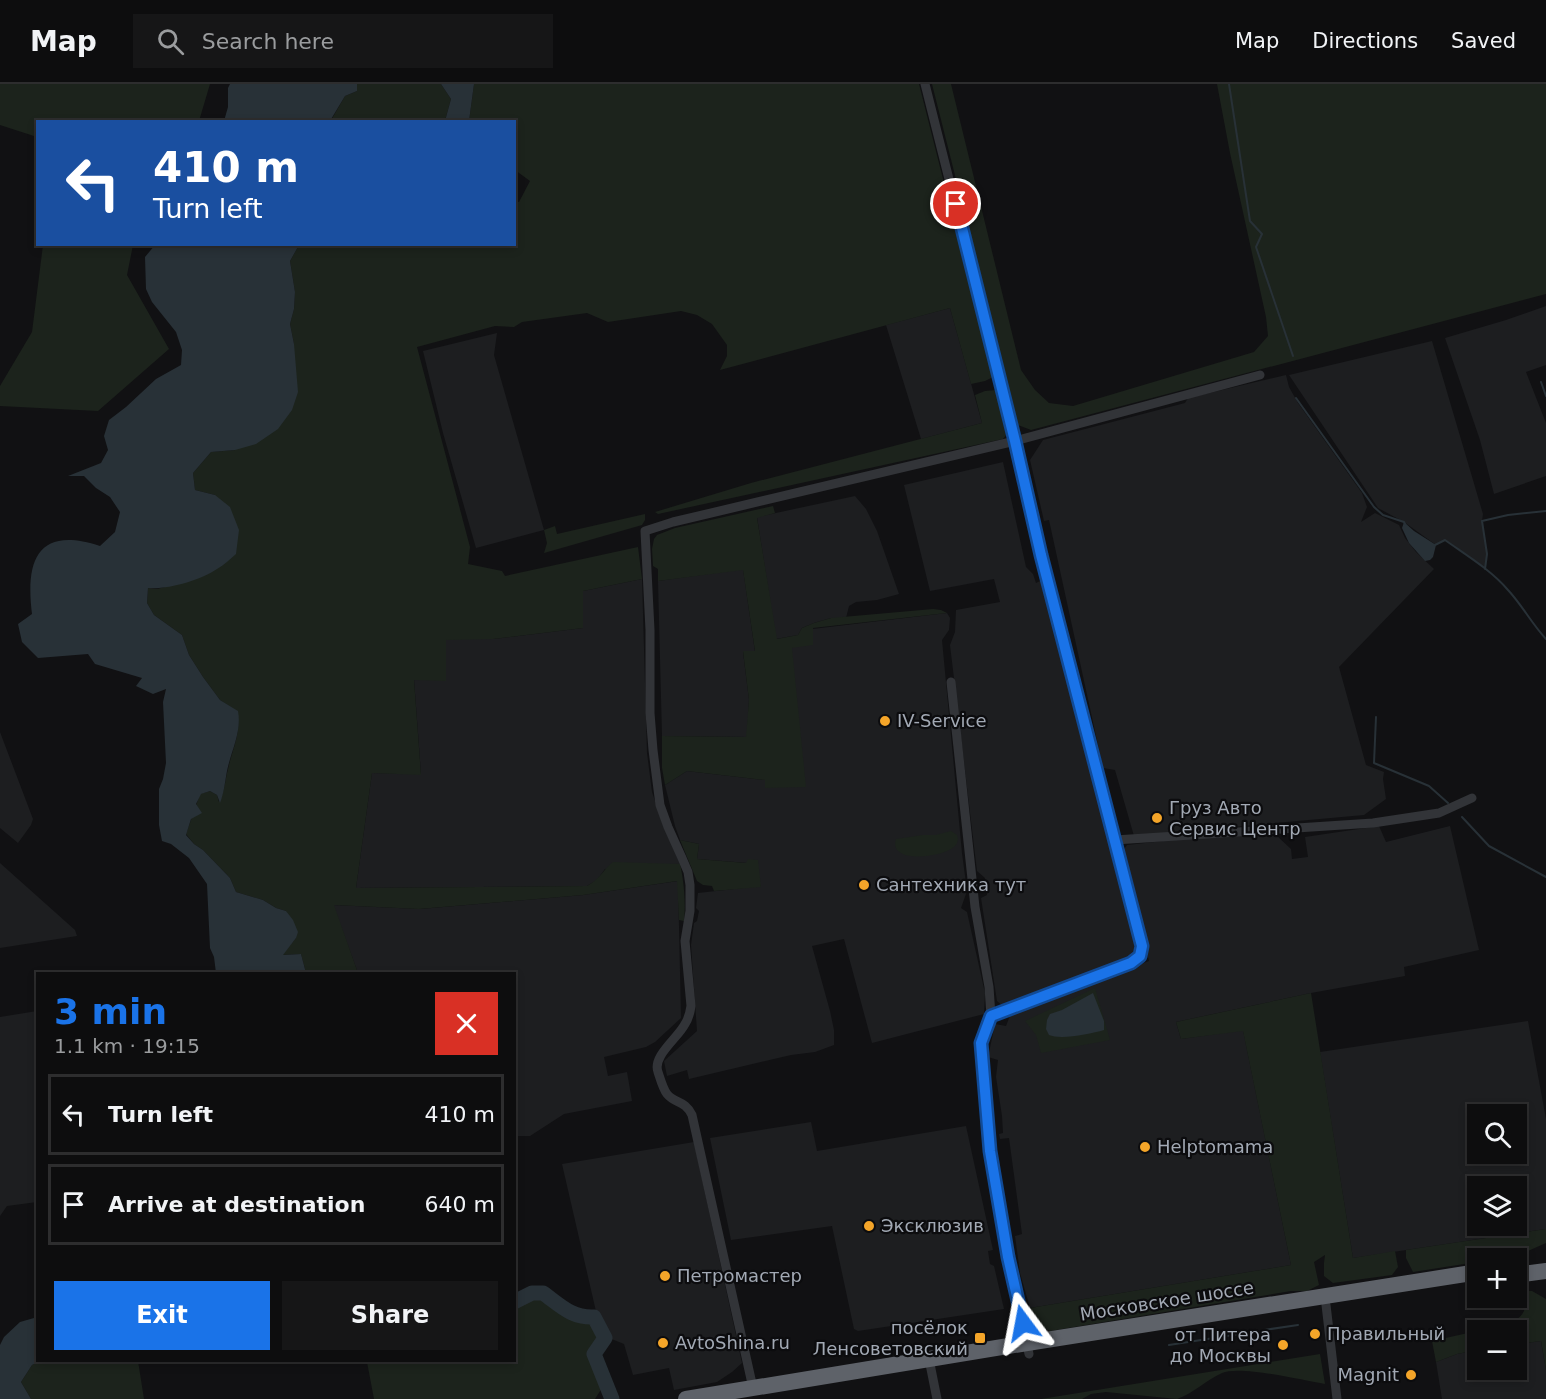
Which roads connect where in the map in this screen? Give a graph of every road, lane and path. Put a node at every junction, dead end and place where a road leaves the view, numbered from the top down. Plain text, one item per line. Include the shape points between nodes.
1 (925, 84) edge
2 (1260, 375) dead end
3 (1015, 441) junction
4 (951, 682) dead end
5 (1472, 798) dead end
6 (1115, 840) junction
7 (991, 1016) junction
8 (1546, 1261) edge
9 (1527, 1264) edge
10 (1546, 1270) edge
11 (1527, 1273) edge
12 (1467, 1274) edge
13 (1467, 1283) edge
14 (1326, 1305) junction
15 (1028, 1348) junction
16 (930, 1364) junction
17 (750, 1394) edge
18 (686, 1399) edge
19 (937, 1399) edge
20 (1337, 1399) edge

1 - 3 street
2 - 3 street
3 - 6 street
3 - 17 street via 645,531 655,771 660,805 687,872 691,897 685,941 690,1016 662,1053 657,1069 668,1095 689,1108 692,1116
4 - 7 street
5 - 6 street via 1438,813 1373,823
6 - 7 street via 1142,946 1140,956 1131,963
7 - 15 street via 981,1043 990,1151
8 - 9 highway
10 - 11 highway
12 - 15 highway, Московское шоссе
13 - 14 highway, Московское шоссе
14 - 15 highway, Московское шоссе
14 - 20 street
15 - 16 highway, Московское шоссе
16 - 17 highway, Московское шоссе
16 - 19 street
17 - 18 highway, Московское шоссе

